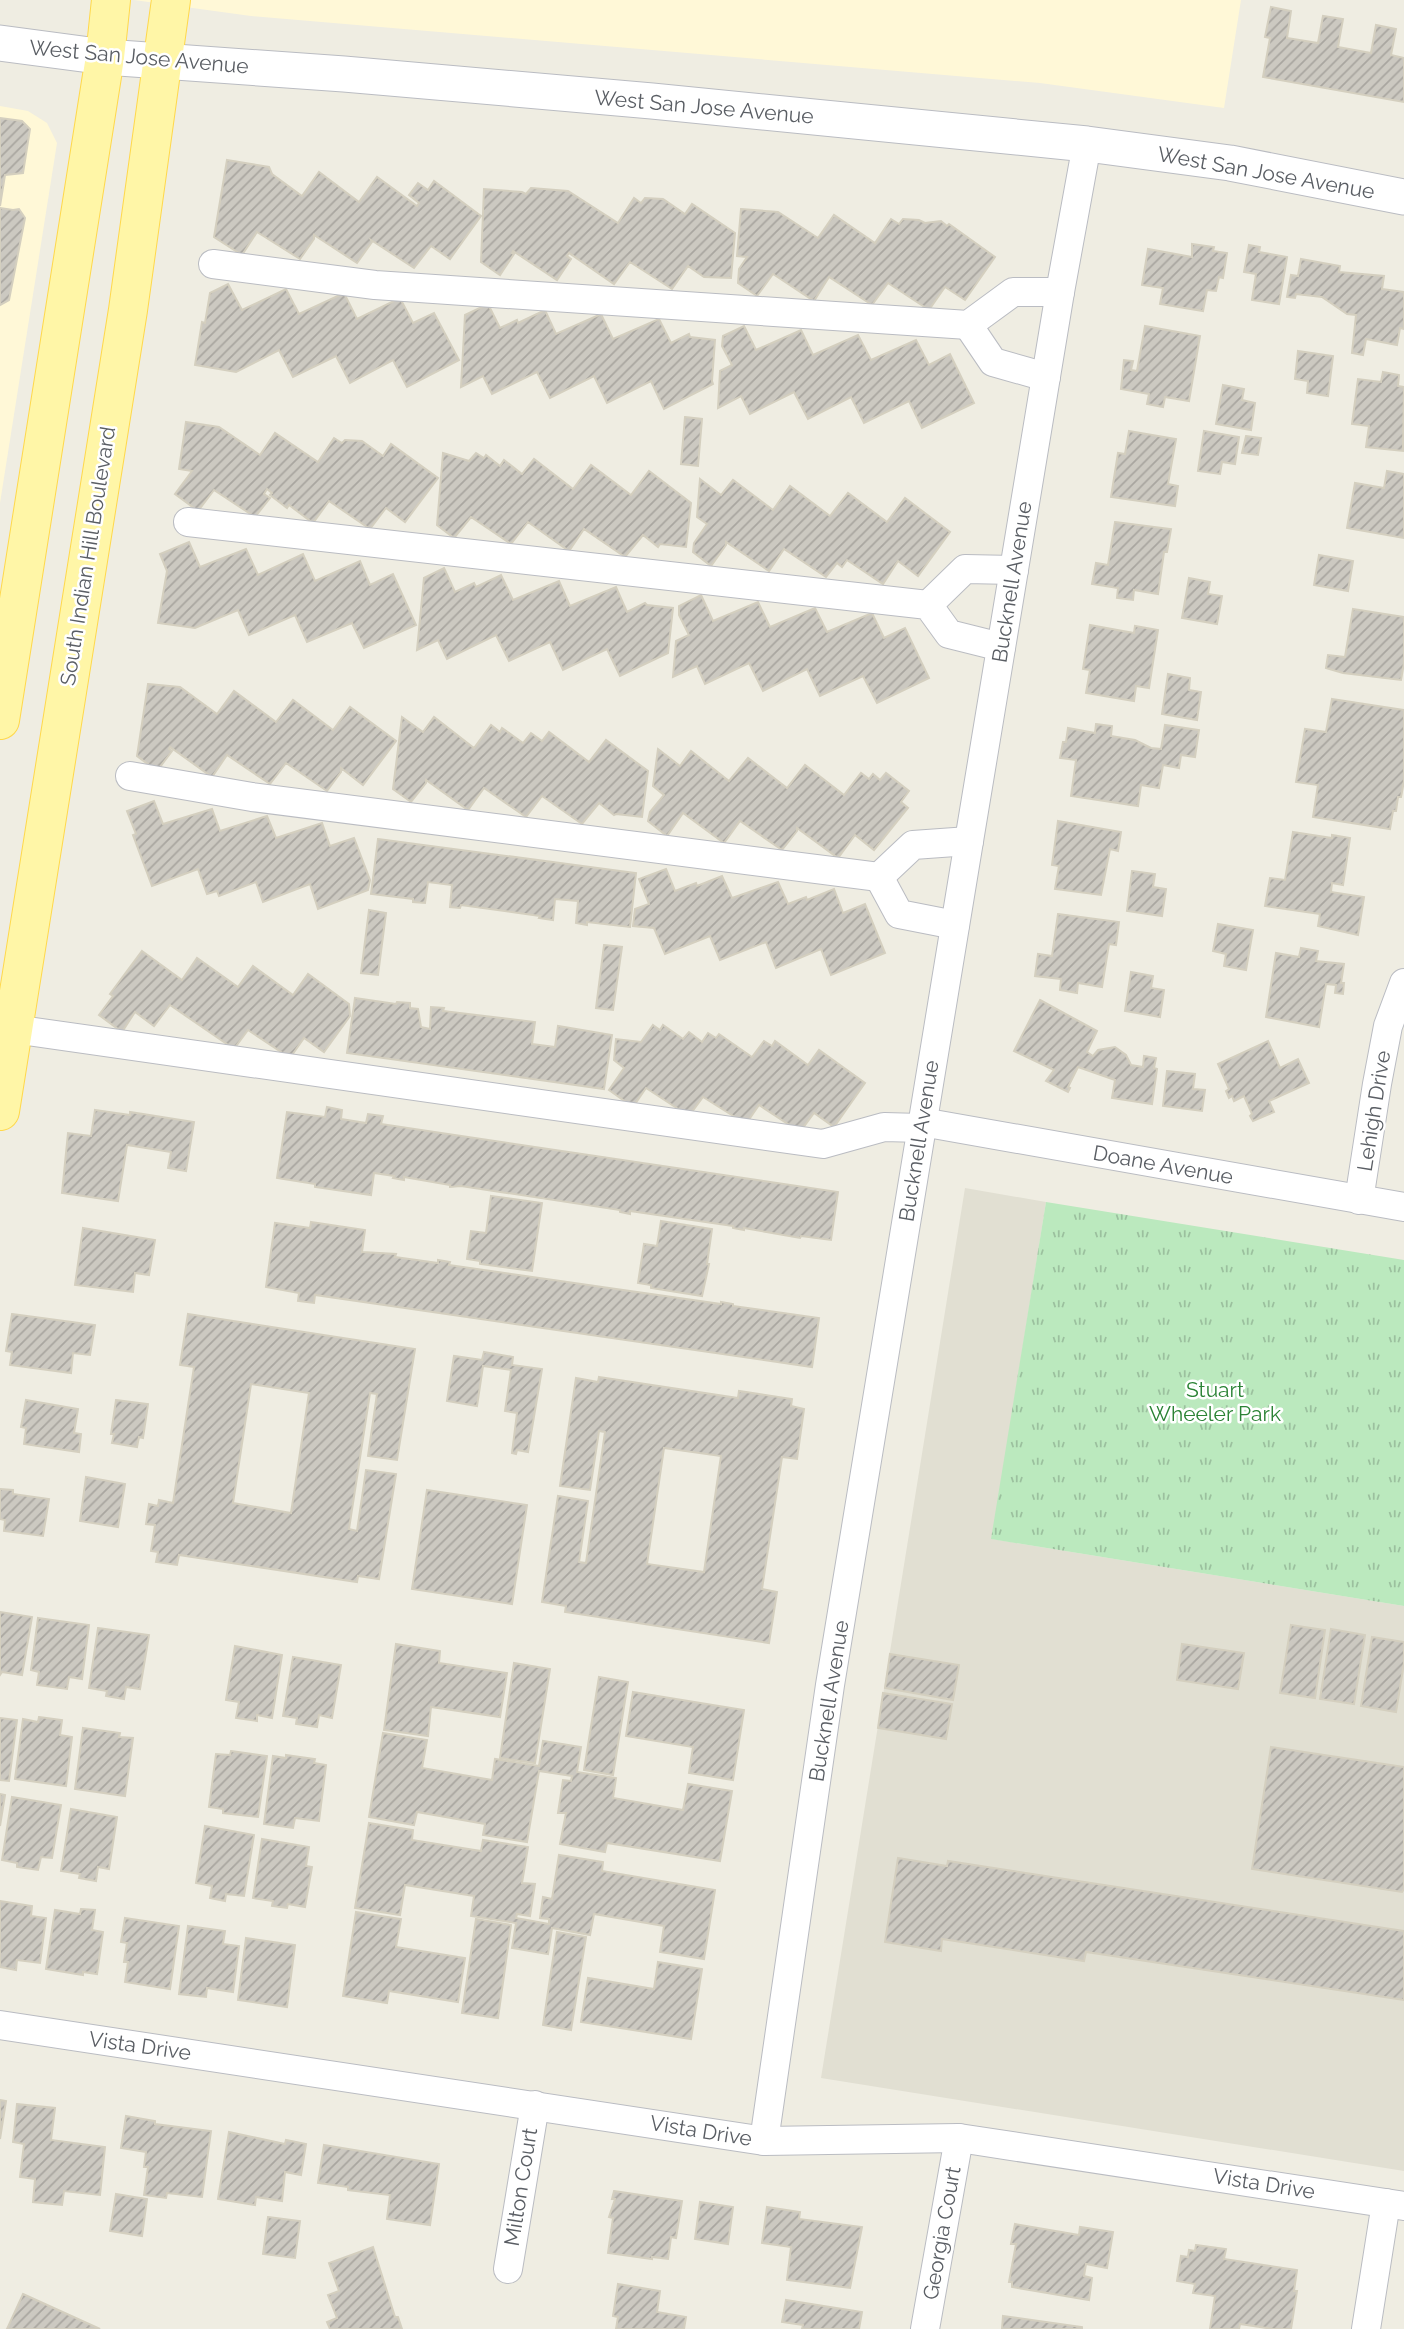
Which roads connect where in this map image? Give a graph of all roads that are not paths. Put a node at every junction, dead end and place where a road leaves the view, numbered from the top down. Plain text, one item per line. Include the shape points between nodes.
1 (111, 0) edge
2 (171, 0) edge
3 (0, 43) edge
4 (104, 57) junction
5 (162, 61) junction
6 (1087, 144) junction
7 (1404, 197) edge
8 (213, 264) dead end
9 (1060, 292) junction
10 (968, 325) junction
11 (1046, 377) junction
12 (188, 522) dead end
13 (1014, 569) junction
14 (928, 605) junction
15 (1001, 647) junction
16 (0, 720) edge
17 (130, 776) dead end
18 (968, 841) junction
19 (879, 877) junction
20 (955, 925) junction
21 (1404, 983) edge
22 (13, 1029) junction
23 (0, 1111) edge
24 (922, 1125) junction
25 (1359, 1200) junction
26 (1404, 1207) edge
27 (0, 2025) edge
28 (535, 2105) junction
29 (959, 2138) junction
30 (764, 2141) junction
31 (1395, 2204) edge
32 (508, 2269) dead end
33 (925, 2329) edge
34 (1366, 2329) edge

1 - 4 main road
2 - 5 main road, South Indian Hill Boulevard
3 - 4 street, West San Jose Avenue
4 - 5 street, West San Jose Avenue
4 - 16 main road
5 - 6 street, West San Jose Avenue via 638,100
5 - 22 main road, South Indian Hill Boulevard via 126,323
6 - 7 street, West San Jose Avenue via 1230,163
6 - 9 street, Bucknell Avenue
8 - 10 street via 375,285
9 - 10 street via 1013,292
9 - 11 street, Bucknell Avenue
10 - 11 street via 993,362
11 - 13 street, Bucknell Avenue
12 - 14 street
13 - 14 street via 965,569
13 - 15 street, Bucknell Avenue
14 - 15 street via 949,634
15 - 18 street, Bucknell Avenue
17 - 19 street via 252,797
18 - 19 street via 913,845
18 - 20 street, Bucknell Avenue
19 - 20 street via 899,914
20 - 24 street, Bucknell Avenue
21 - 25 street, Lehigh Drive via 1388,1026
22 - 23 main road, South Indian Hill Boulevard
22 - 24 street, Doane Avenue via 823,1144 884,1127
24 - 25 street, Doane Avenue
24 - 30 street, Bucknell Avenue via 830,1685
25 - 26 street, Doane Avenue
27 - 28 street, Vista Drive
28 - 30 street, Vista Drive
28 - 32 street, Milton Court
29 - 30 street, Vista Drive
29 - 31 street, Vista Drive
29 - 33 street, Georgia Court
31 - 34 street

